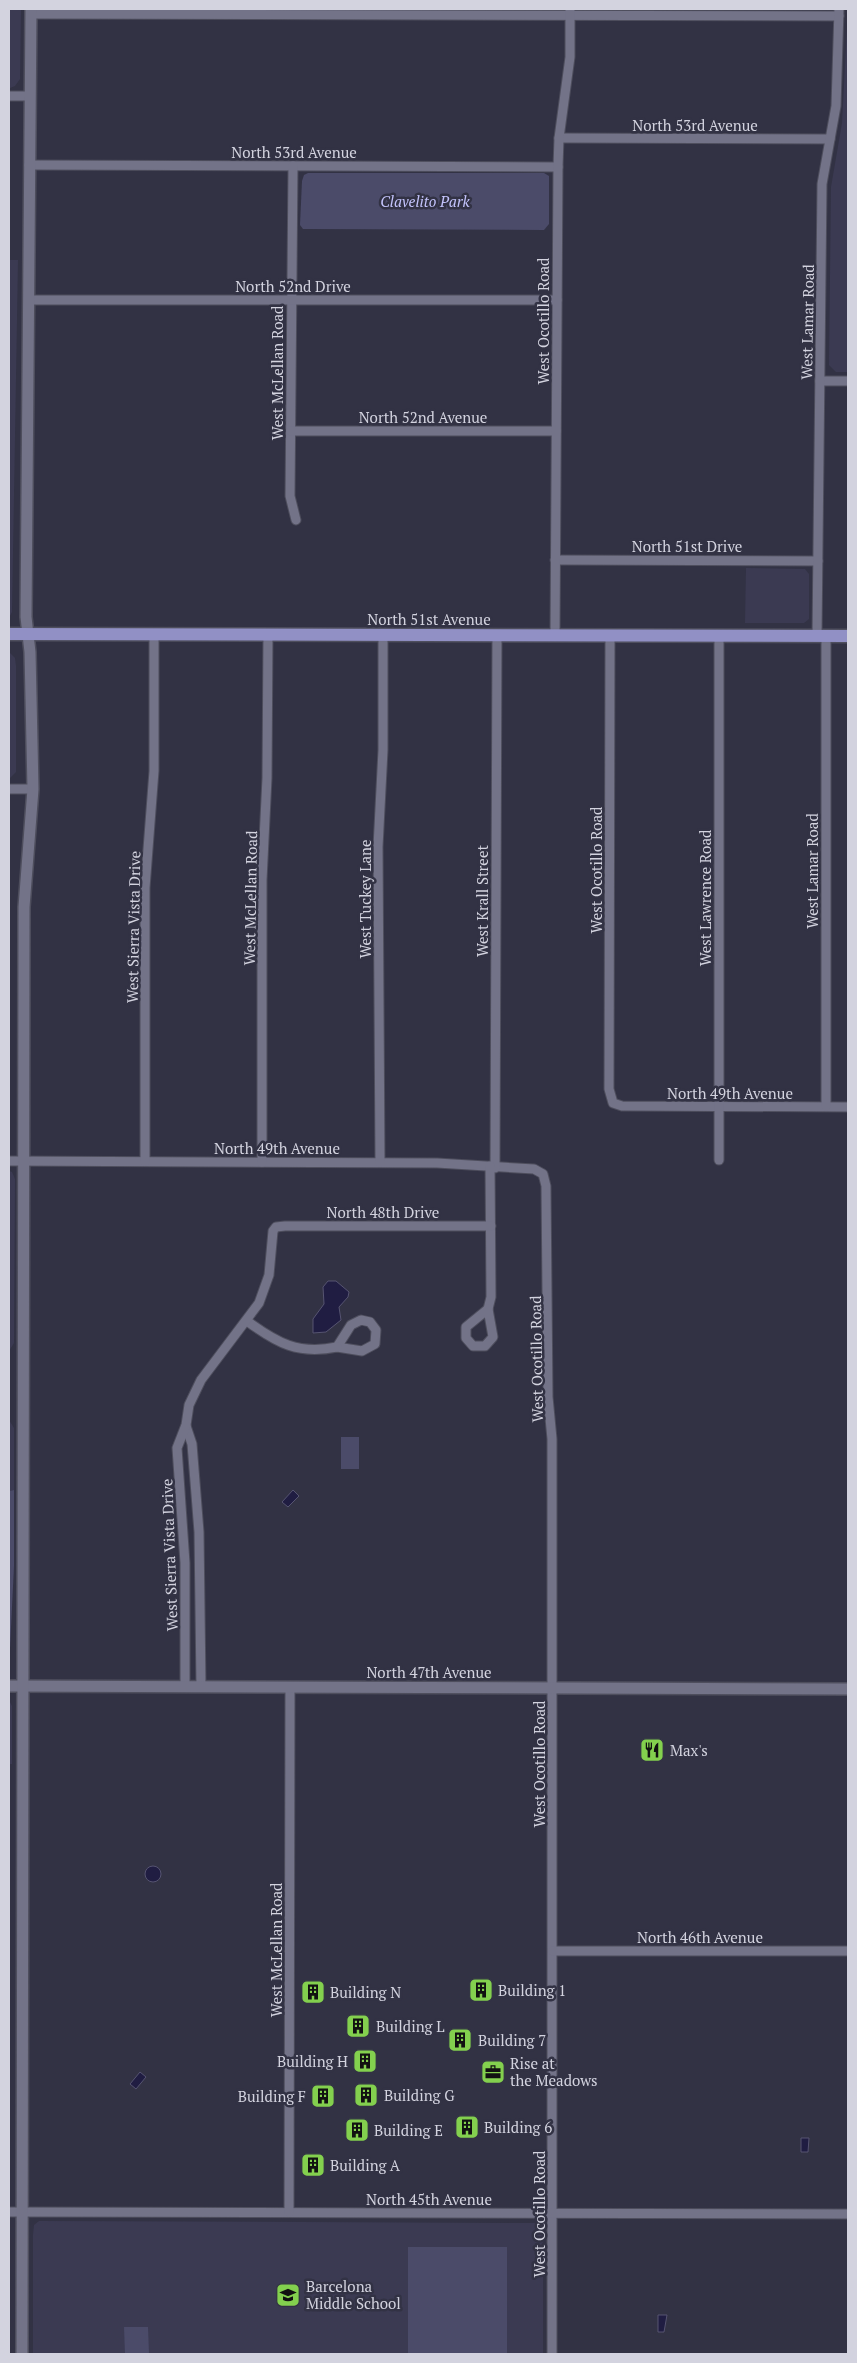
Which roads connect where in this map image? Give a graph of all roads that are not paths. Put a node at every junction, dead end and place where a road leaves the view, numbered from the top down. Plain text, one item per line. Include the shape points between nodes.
1 (31, 12) edge
2 (298, 12) edge
3 (570, 12) edge
4 (839, 12) edge
5 (9, 96) edge
6 (30, 96) junction
7 (559, 138) junction
8 (830, 139) junction
9 (29, 165) junction
10 (293, 166) junction
11 (558, 167) junction
12 (291, 299) junction
13 (29, 300) junction
14 (557, 300) junction
15 (820, 380) junction
16 (848, 380) edge
17 (291, 431) junction
18 (556, 431) junction
19 (296, 520) dead end
20 (555, 560) junction
21 (818, 561) junction
22 (9, 634) edge
23 (28, 634) junction
24 (154, 634) junction
25 (268, 635) junction
26 (383, 635) junction
27 (497, 635) junction
28 (555, 635) junction
29 (610, 636) junction
30 (719, 636) junction
31 (822, 636) junction
32 (848, 636) edge
33 (9, 788) edge
34 (33, 789) junction
35 (613, 1103) joint
36 (826, 1106) junction
37 (719, 1107) junction
38 (848, 1107) edge
39 (9, 1160) edge
40 (720, 1160) dead end
41 (24, 1161) junction
42 (145, 1161) junction
43 (262, 1162) junction
44 (380, 1162) junction
45 (493, 1167) junction
46 (543, 1174) joint
47 (491, 1226) junction
48 (276, 1227) joint
49 (488, 1308) dead end
50 (247, 1321) junction
51 (336, 1347) junction
52 (186, 1425) junction
53 (9, 1686) edge
54 (24, 1686) junction
55 (185, 1686) junction
56 (201, 1686) junction
57 (290, 1687) junction
58 (552, 1688) junction
59 (848, 1689) edge
60 (552, 1950) junction
61 (848, 1951) edge
62 (9, 2212) edge
63 (23, 2212) junction
64 (289, 2212) junction
65 (553, 2213) junction
66 (848, 2214) edge
67 (22, 2354) edge
68 (552, 2354) edge

1 - 2 street
1 - 6 street
2 - 3 street
3 - 4 street
3 - 7 street, West Ocotillo Road via 567,84
4 - 8 street, West Lamar Road via 836,106
5 - 6 street
6 - 9 street
7 - 8 street, North 53rd Avenue
7 - 11 street, West Ocotillo Road
8 - 15 street, West Lamar Road via 822,184
9 - 10 street, North 53rd Avenue
9 - 13 street
10 - 11 street, North 53rd Avenue
10 - 12 street, West McLellan Road
11 - 14 street, West Ocotillo Road
12 - 13 street, North 52nd Drive
12 - 14 street, North 52nd Drive
12 - 17 street, West McLellan Road
13 - 23 street
14 - 18 street, West Ocotillo Road
15 - 16 street
15 - 21 street, West Lamar Road
17 - 18 street, North 52nd Avenue
17 - 19 street, West McLellan Road via 290,496
18 - 20 street, West Ocotillo Road
20 - 21 street, North 51st Drive
20 - 28 street, West Ocotillo Road
21 - 31 street, West Lamar Road
22 - 23 main road, North 51st Avenue
23 - 24 main road, North 51st Avenue
23 - 34 street
24 - 25 main road, North 51st Avenue
24 - 42 street, West Sierra Vista Drive via 154,771 145,888
25 - 26 main road, North 51st Avenue
25 - 43 street, West McLellan Road via 267,778 262,880
26 - 27 main road, North 51st Avenue
26 - 44 street, West Tuckey Lane via 383,750 378,847
27 - 28 main road, North 51st Avenue
27 - 45 street, West Krall Street
28 - 29 main road, North 51st Avenue
29 - 30 main road, North 51st Avenue
29 - 35 street, West Ocotillo Road via 609,1089
30 - 31 main road, North 51st Avenue
30 - 37 street, West Lawrence Road
31 - 32 main road, North 51st Avenue
31 - 36 street, West Lamar Road
33 - 34 street
34 - 41 street via 24,907
35 - 37 street, North 49th Avenue via 622,1106
36 - 37 street, North 49th Avenue
36 - 38 street, North 49th Avenue
37 - 40 street, West Lawrence Road
39 - 41 street, North 49th Avenue
41 - 42 street, North 49th Avenue
41 - 54 street
42 - 43 street, North 49th Avenue
43 - 44 street, North 49th Avenue
44 - 45 street, North 49th Avenue
45 - 46 street, North 49th Avenue via 534,1169
45 - 47 street, West Krall Street
46 - 58 street, West Ocotillo Road via 546,1186 548,1396 552,1439
47 - 48 street, North 48th Drive
47 - 49 street, West Krall Street via 491,1297
48 - 50 street, West Sierra Vista Drive via 267,1283
50 - 51 street via 272,1338 296,1348 313,1351
50 - 52 street, West Sierra Vista Drive via 201,1380 189,1405
51 - 51 street via 367,1350 376,1341 376,1330 367,1321 355,1322
52 - 55 street, West Sierra Vista Drive via 177,1448 185,1562
52 - 56 street, West Sierra Vista Drive via 192,1444 198,1532
53 - 54 street, North 47th Avenue
54 - 55 street, North 47th Avenue
54 - 63 street
55 - 56 street, North 47th Avenue
56 - 57 street, North 47th Avenue
57 - 58 street, North 47th Avenue
57 - 64 street, West McLellan Road
58 - 59 street, North 47th Avenue
58 - 60 street, West Ocotillo Road
60 - 61 street, North 46th Avenue
60 - 65 street, West Ocotillo Road
62 - 63 street, North 45th Avenue
63 - 64 street, North 45th Avenue
63 - 67 street
64 - 65 street, North 45th Avenue
65 - 66 street, North 45th Avenue
65 - 68 street, West Ocotillo Road

